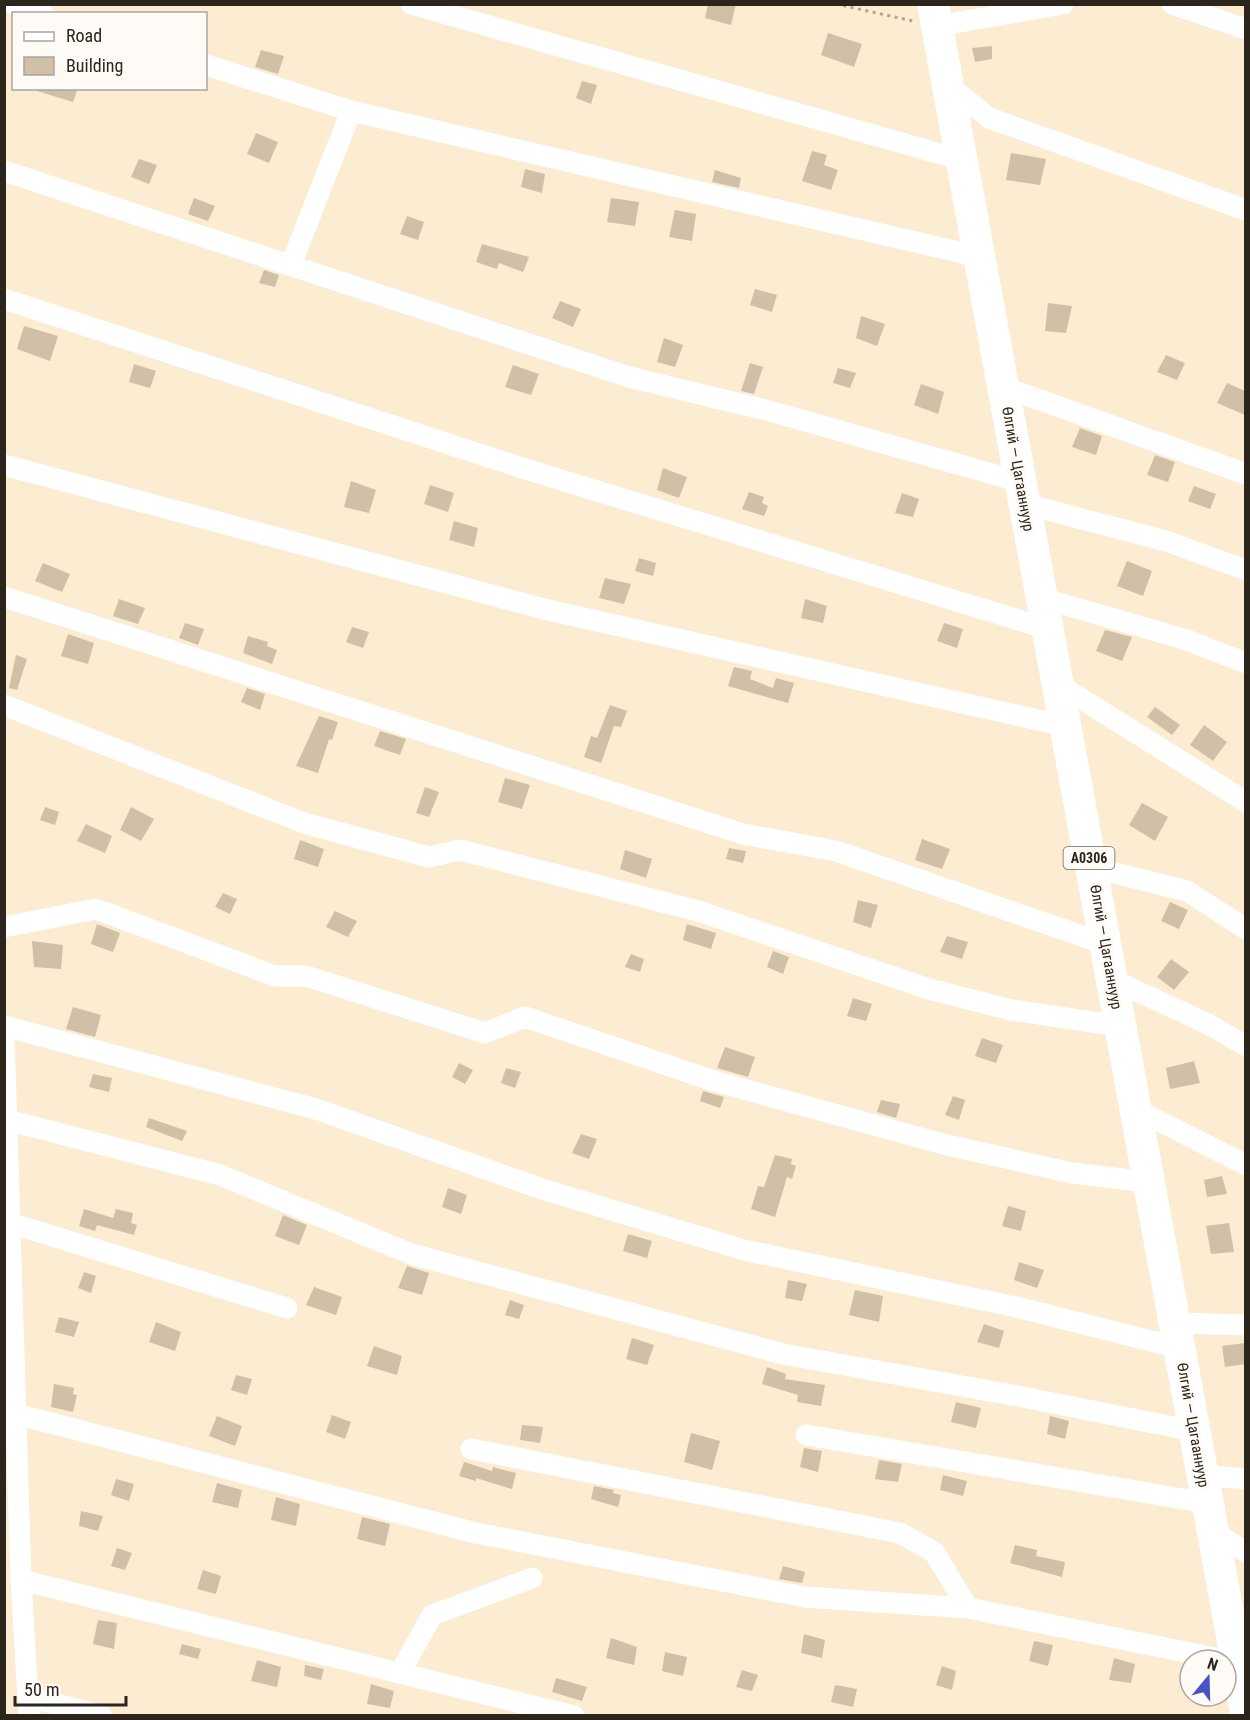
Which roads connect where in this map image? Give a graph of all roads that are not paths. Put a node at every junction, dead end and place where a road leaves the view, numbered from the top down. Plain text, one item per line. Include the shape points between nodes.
1 (14, 4) edge
2 (411, 4) edge
3 (1062, 4) edge
4 (1172, 4) edge
5 (36, 12) edge
6 (935, 15) edge
7 (1245, 29) edge
8 (207, 65) edge
9 (949, 88) junction
10 (351, 111) junction
11 (962, 160) junction
12 (4, 171) edge
13 (1245, 210) edge
14 (980, 257) junction
15 (291, 265) junction
16 (4, 299) edge
17 (1004, 387) junction
18 (4, 465) edge
19 (1245, 474) edge
20 (1023, 493) junction
21 (1245, 570) edge
22 (4, 597) edge
23 (1042, 598) junction
24 (1048, 629) junction
25 (1245, 663) edge
26 (1058, 684) junction
27 (4, 705) edge
28 (1065, 726) junction
29 (1245, 802) edge
30 (1091, 867) junction
31 (4, 927) edge
32 (1245, 929) edge
33 (1105, 944) junction
34 (1112, 979) junction
35 (4, 1026) edge
36 (1120, 1026) junction
37 (4, 1035) edge
38 (1245, 1046) edge
39 (1135, 1109) junction
40 (7, 1120) junction
41 (1245, 1165) edge
42 (1148, 1182) junction
43 (10, 1223) junction
44 (287, 1308) dead end
45 (1245, 1325) edge
46 (1176, 1335) junction
47 (16, 1414) junction
48 (1194, 1431) junction
49 (806, 1435) dead end
50 (471, 1449) dead end
51 (1245, 1479) edge
52 (1207, 1503) junction
53 (1245, 1552) edge
54 (532, 1578) dead end
55 (21, 1580) junction
56 (968, 1608) junction
57 (1194, 1648) edge
58 (1232, 1648) edge
59 (400, 1673) junction
60 (1238, 1679) edge
61 (29, 1706) edge
62 (1245, 1712) edge
63 (102, 1716) edge
64 (574, 1716) edge

1 - 5 street
2 - 11 street
3 - 6 street
4 - 7 street
6 - 9 highway, Өлгий — Цагааннуур / A0306
8 - 10 street
9 - 11 highway, Өлгий — Цагааннуур / A0306
9 - 13 street via 988,118
10 - 14 street
10 - 15 street
11 - 14 highway, Өлгий — Цагааннуур / A0306
12 - 15 street
14 - 17 highway, Өлгий — Цагааннуур / A0306
15 - 20 street via 629,377 766,410
16 - 24 street via 519,467
17 - 19 street
17 - 20 highway, Өлгий — Цагааннуур / A0306
18 - 28 street via 544,609
20 - 21 street
20 - 23 highway, Өлгий — Цагааннуур / A0306
22 - 33 street via 743,834 836,851
23 - 24 highway, Өлгий — Цагааннуур / A0306
23 - 25 street via 1187,640
24 - 26 highway, Өлгий — Цагааннуур / A0306
26 - 28 highway, Өлгий — Цагааннуур / A0306
26 - 29 street
27 - 36 street via 304,823 429,857 460,850 698,911 929,989 1011,1010
28 - 30 highway, Өлгий — Цагааннуур / A0306
30 - 32 street via 1186,891
30 - 33 highway, Өлгий — Цагааннуур / A0306
31 - 42 street via 96,909 274,976 306,976 485,1033 525,1017 711,1080 943,1144 1072,1173
33 - 34 highway, Өлгий — Цагааннуур / A0306
34 - 36 highway, Өлгий — Цагааннуур / A0306
34 - 38 street via 1208,1024
35 - 46 street via 316,1109 542,1189 744,1250 1016,1307
36 - 39 highway, Өлгий — Цагааннуур / A0306
37 - 40 street
39 - 41 street
39 - 42 highway, Өлгий — Цагааннуур / A0306
40 - 43 street
40 - 48 street via 220,1175 411,1254 783,1354
42 - 46 highway, Өлгий — Цагааннуур / A0306
43 - 44 street
43 - 47 street
45 - 46 street
46 - 48 highway, Өлгий — Цагааннуур / A0306
47 - 55 street
47 - 56 street via 476,1533 805,1597
48 - 52 highway, Өлгий — Цагааннуур / A0306
49 - 52 street
50 - 56 street via 900,1533 934,1552
51 - 52 street
52 - 53 street
52 - 58 highway, Өлгий — Цагааннуур / A0306
54 - 59 street via 432,1615
55 - 59 street
55 - 61 street
56 - 57 street
59 - 64 street
60 - 62 highway, Өлгий — Цагааннуур / A0306
61 - 63 street

